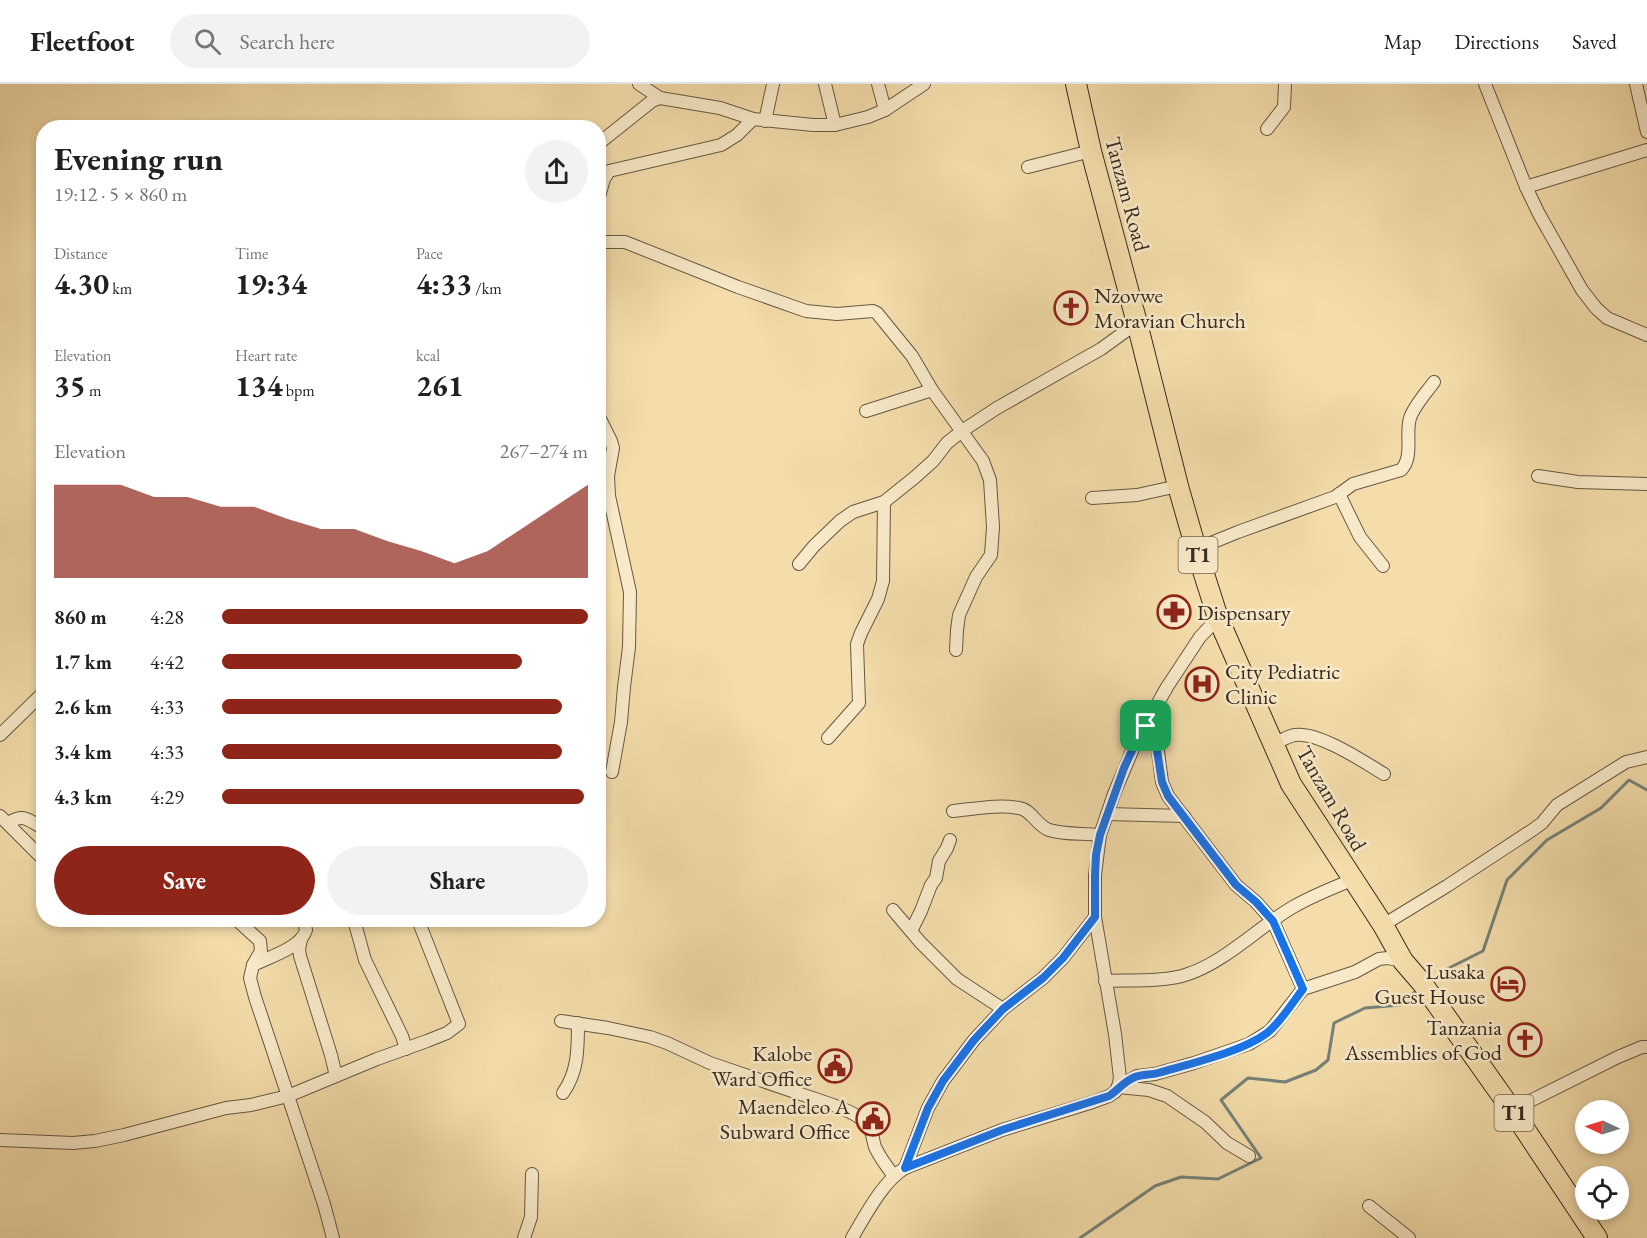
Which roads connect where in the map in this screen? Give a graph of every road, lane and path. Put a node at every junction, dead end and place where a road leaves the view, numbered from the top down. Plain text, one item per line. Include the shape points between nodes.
1 (639, 84) edge
2 (773, 84) edge
3 (825, 84) edge
4 (878, 84) edge
5 (924, 84) edge
6 (1076, 84) edge
7 (1285, 84) edge
8 (1485, 84) edge
9 (1636, 84) edge
10 (658, 92) edge
11 (885, 110) junction
12 (759, 120) junction
13 (835, 125) junction
14 (1267, 129) dead end
15 (1647, 132) edge
16 (606, 138) edge
17 (1647, 150) edge
18 (1091, 151) junction
19 (1028, 167) dead end
20 (606, 176) edge
21 (1526, 187) junction
22 (606, 242) edge
23 (1137, 323) junction
24 (1647, 335) edge
25 (1434, 382) dead end
26 (932, 390) junction
27 (866, 411) dead end
28 (606, 431) edge
29 (962, 431) junction
30 (1538, 476) dead end
31 (1647, 484) edge
32 (1178, 486) junction
33 (1339, 494) junction
34 (1092, 498) dead end
35 (884, 502) junction
36 (1196, 549) junction
37 (799, 564) dead end
38 (1383, 566) dead end
39 (1218, 618) junction
40 (956, 650) dead end
41 (36, 700) edge
42 (1146, 726) junction
43 (0, 735) edge
44 (828, 738) dead end
45 (1274, 744) junction
46 (1647, 757) edge
47 (612, 772) dead end
48 (1384, 774) dead end
49 (953, 811) dead end
50 (1107, 814) junction
51 (1184, 816) junction
52 (4, 820) edge
53 (36, 824) edge
54 (1100, 835) junction
55 (950, 840) dead end
56 (36, 852) edge
57 (1352, 880) junction
58 (893, 910) dead end
59 (1095, 917) junction
60 (1273, 921) junction
61 (1383, 925) junction
62 (245, 927) edge
63 (305, 927) edge
64 (356, 927) edge
65 (421, 927) edge
66 (911, 931) junction
67 (301, 940) junction
68 (1403, 961) junction
69 (254, 965) junction
70 (1105, 981) junction
71 (1303, 989) junction
72 (1003, 1009) junction
73 (561, 1021) dead end
74 (578, 1023) junction
75 (1647, 1047) edge
76 (406, 1049) junction
77 (336, 1076) junction
78 (1118, 1087) junction
79 (563, 1093) dead end
80 (288, 1096) junction
81 (1512, 1110) junction
82 (0, 1140) edge
83 (1249, 1156) dead end
84 (905, 1168) junction
85 (532, 1174) dead end
86 (894, 1176) junction
87 (1369, 1206) dead end
88 (333, 1238) edge
89 (524, 1238) edge
90 (852, 1238) edge
91 (1409, 1238) edge
92 (1597, 1238) edge

1 - 10 street
2 - 12 street
3 - 13 street
4 - 11 street
5 - 11 street
6 - 18 highway, Tanzam Road / T1
7 - 14 street via 1284,107
8 - 21 street
9 - 15 street
10 - 12 street
10 - 16 street
11 - 13 street
12 - 13 street
12 - 20 street via 721,145 609,171
17 - 21 street
18 - 19 street
18 - 23 highway, Tanzam Road / T1
21 - 24 street via 1573,275 1596,308 1608,318
22 - 26 street via 625,242 806,310 837,314 873,311 912,356
23 - 29 street via 1101,349
23 - 32 highway, Tanzam Road / T1
25 - 33 street via 1411,414 1406,465 1401,470 1353,484
26 - 27 street
26 - 29 street
28 - 47 street via 613,448 609,496 630,592 628,657
29 - 35 street
29 - 40 street via 983,461 990,480 993,526 991,555 959,615
30 - 31 street via 1578,482
32 - 34 street via 1137,495
32 - 36 highway, Tanzam Road / T1
33 - 36 street
33 - 38 street via 1360,537
35 - 37 street via 845,517
35 - 44 street via 883,581 857,644 859,703
36 - 39 highway, Tanzam Road / T1
39 - 42 street via 1200,637
39 - 45 highway, Tanzam Road / T1
41 - 43 street
42 - 50 street via 1124,768
42 - 51 street via 1156,744 1162,782
45 - 48 street via 1294,735 1314,736
45 - 57 highway, Tanzam Road / T1 via 1291,784
46 - 61 street via 1626,762 1557,805 1534,829
49 - 54 street via 1022,808 1047,829
50 - 51 street
50 - 54 street
51 - 60 street via 1236,885
52 - 53 street via 23,817
52 - 56 street
54 - 59 street
55 - 66 street
57 - 60 street via 1292,907
57 - 61 highway, Tanzam Road / T1
58 - 66 street
59 - 70 street
59 - 72 street via 1063,958
60 - 70 street via 1187,975
60 - 71 street
61 - 68 highway, Tanzam Road / T1
62 - 69 street via 260,941 261,951
63 - 67 street
64 - 76 street via 365,960
65 - 76 street via 459,1024
66 - 72 street via 957,979
67 - 69 street
67 - 77 street via 300,956
68 - 71 street via 1378,959 1355,972
68 - 81 highway, Tanzam Road / T1
69 - 80 street via 250,978 253,991
70 - 78 street via 1115,1034
71 - 78 street via 1270,1031 1249,1044 1194,1063 1137,1076
72 - 84 street via 974,1040 934,1095
73 - 74 street
74 - 79 street via 576,1065
74 - 86 street via 650,1037 710,1063 852,1113 869,1128 879,1155
75 - 81 street via 1618,1057
76 - 77 street
77 - 80 street
78 - 83 street via 1167,1096
78 - 84 street via 1109,1096 1002,1130
80 - 82 street via 94,1141
80 - 88 street
81 - 92 highway, Tanzam Road / T1
84 - 86 street
85 - 89 street via 531,1217
86 - 90 street
87 - 91 street

